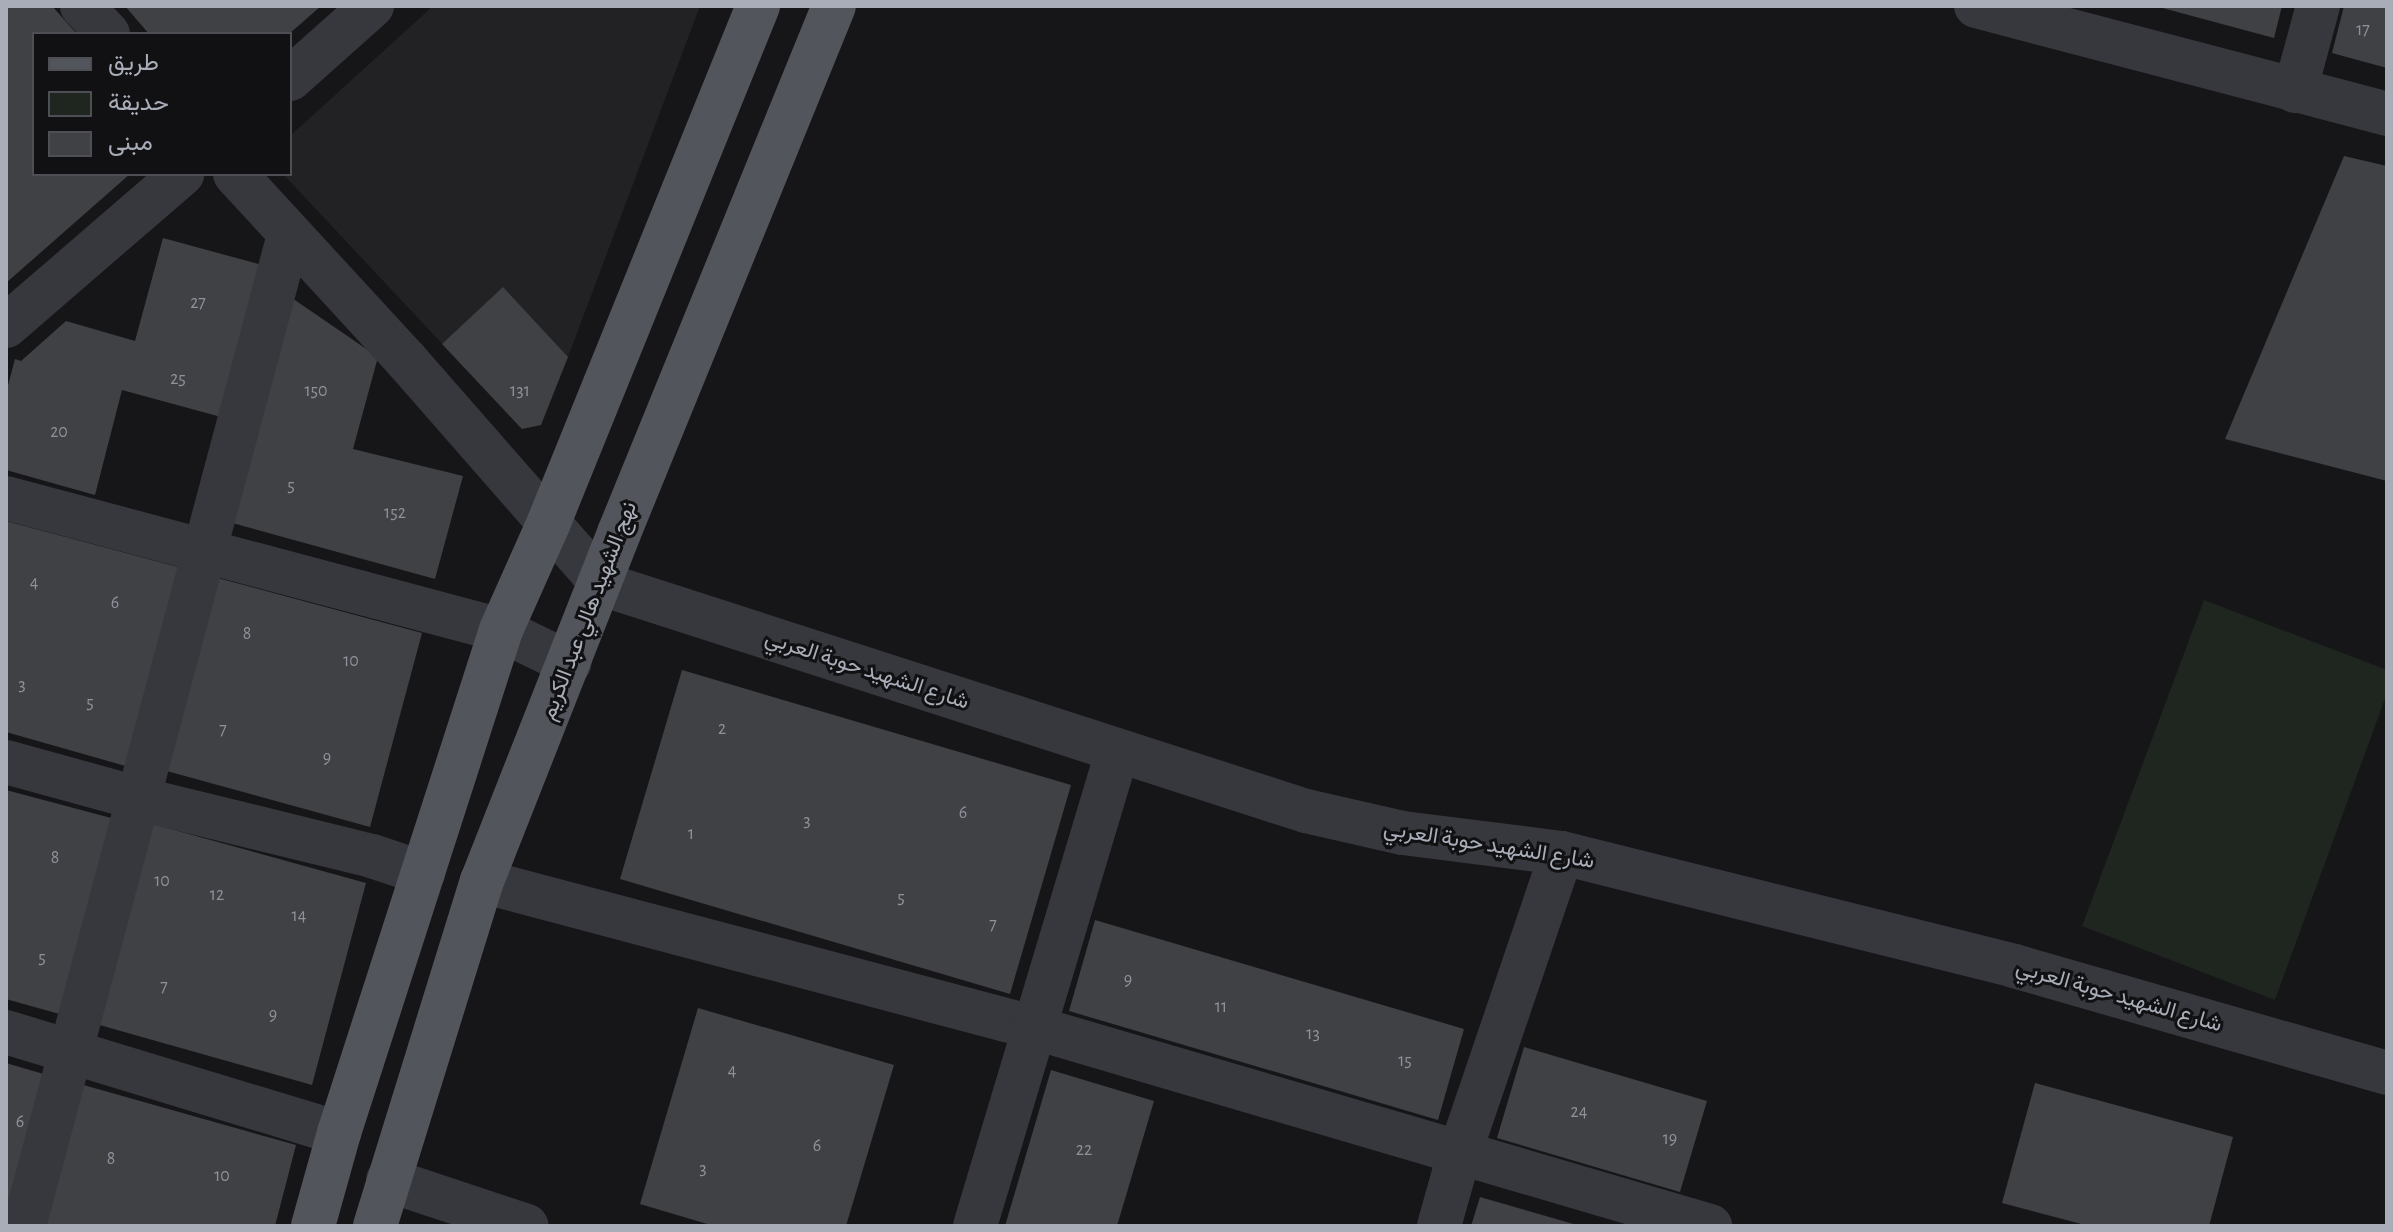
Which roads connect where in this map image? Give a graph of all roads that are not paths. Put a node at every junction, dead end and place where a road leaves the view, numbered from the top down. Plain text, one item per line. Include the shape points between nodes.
1 (82, 6) edge
2 (372, 6) edge
3 (758, 6) edge
4 (834, 6) edge
5 (1976, 6) edge
6 (2318, 6) edge
7 (106, 32) edge
8 (292, 77) edge
9 (2295, 91) junction
10 (2387, 114) edge
11 (180, 176) edge
12 (237, 176) edge
13 (289, 235) junction
14 (6, 326) edge
15 (6, 498) edge
16 (549, 522) junction
17 (207, 549) junction
18 (602, 584) junction
19 (501, 630) junction
20 (569, 663) junction
21 (1117, 752) junction
22 (6, 762) edge
23 (140, 799) junction
24 (1562, 853) junction
25 (423, 873) junction
26 (482, 881) junction
27 (1032, 1027) junction
28 (6, 1032) edge
29 (73, 1051) junction
30 (2387, 1073) edge
31 (339, 1133) junction
32 (1459, 1155) junction
33 (388, 1180) junction
34 (24, 1226) edge
35 (313, 1226) edge
36 (375, 1226) edge
37 (527, 1226) edge
38 (975, 1226) edge
39 (1439, 1226) edge
40 (1710, 1226) edge

1 - 7 street
2 - 8 street
3 - 16 main road
4 - 18 main road, نهج الشهيد هالي عبد الكريم
5 - 9 street
6 - 9 street
9 - 10 street
11 - 14 street
12 - 13 street
13 - 16 street
13 - 17 street
15 - 17 street
16 - 18 street
16 - 19 main road
17 - 19 street
17 - 23 street
18 - 20 main road, نهج الشهيد هالي عبد الكريم
18 - 21 street, شارع الشهيد حوبة العربي
19 - 20 street
19 - 25 main road
20 - 26 main road, نهج الشهيد هالي عبد الكريم
21 - 24 street, شارع الشهيد حوبة العربي via 1306,811 1403,833
21 - 27 street
22 - 23 street
23 - 25 street
23 - 29 street
24 - 30 street, شارع الشهيد حوبة العربي via 2014,966
24 - 32 street
25 - 31 main road
26 - 27 street
26 - 33 main road, نهج الشهيد هالي عبد الكريم
27 - 32 street
27 - 38 street
28 - 29 street
29 - 31 street
29 - 34 street
31 - 35 main road
32 - 39 street
32 - 40 street
33 - 36 main road, نهج الشهيد هالي عبد الكريم
33 - 37 street

